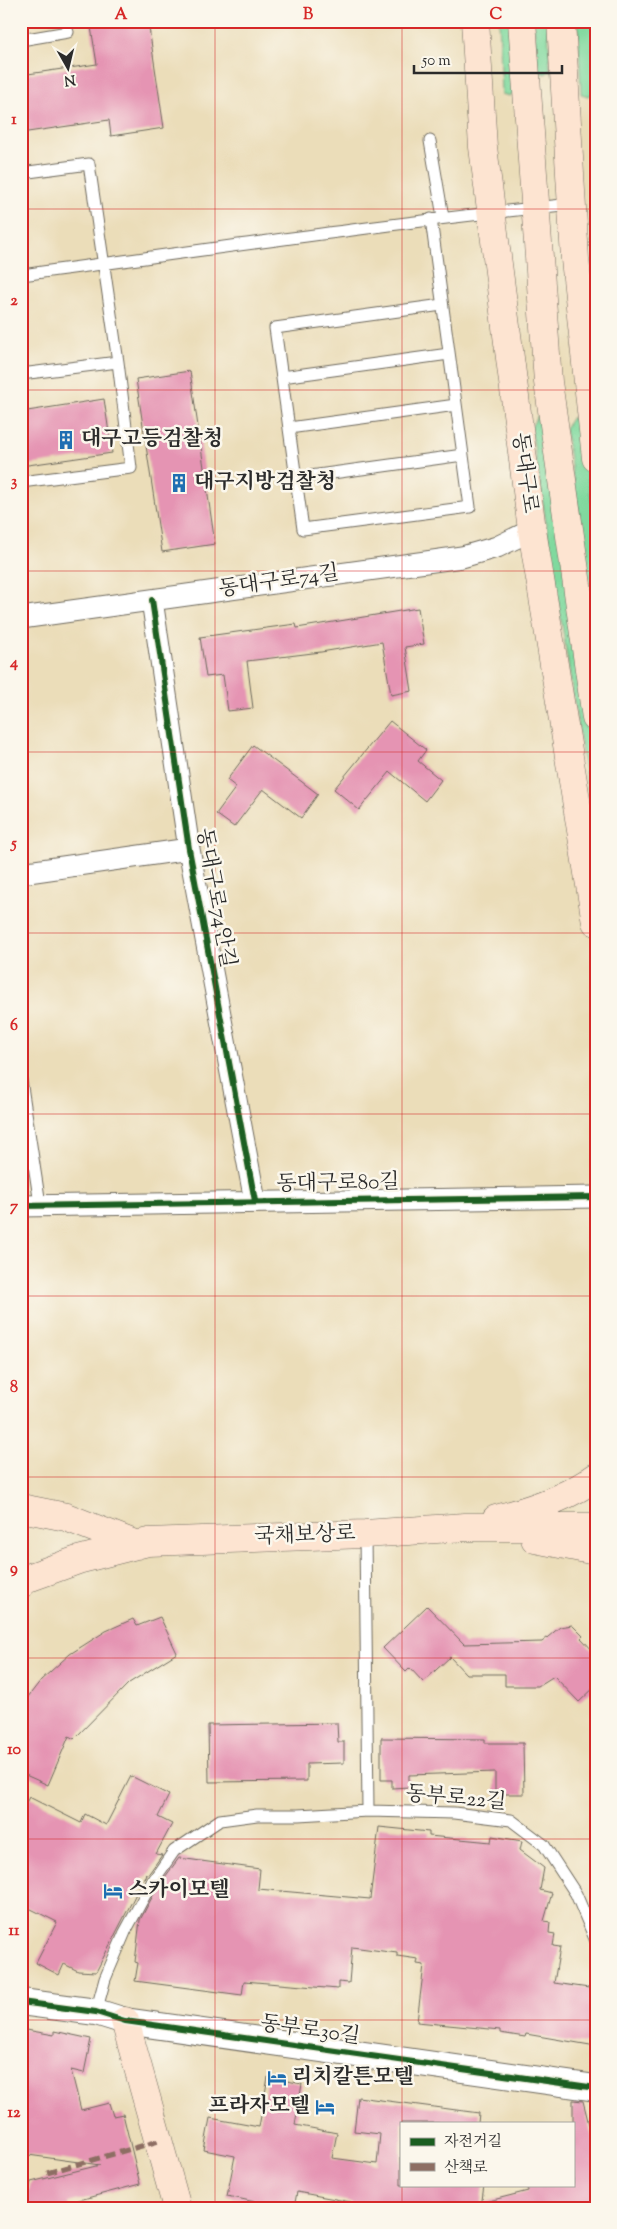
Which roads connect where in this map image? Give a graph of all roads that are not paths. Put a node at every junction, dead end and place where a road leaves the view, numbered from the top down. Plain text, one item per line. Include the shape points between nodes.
1 (475, 21) edge
2 (522, 21) edge
3 (561, 21) edge
4 (68, 32) dead end
5 (21, 40) edge
6 (527, 94) junction
7 (566, 95) junction
8 (430, 141) dead end
9 (21, 173) edge
10 (572, 204) junction
11 (535, 208) junction
12 (492, 212) junction
13 (443, 218) junction
14 (431, 219) junction
15 (104, 264) junction
16 (21, 275) edge
17 (442, 305) junction
18 (449, 354) junction
19 (118, 362) junction
20 (21, 374) edge
21 (282, 377) junction
22 (456, 406) junction
23 (289, 428) junction
24 (463, 455) junction
25 (596, 458) edge
26 (296, 478) junction
27 (21, 482) edge
28 (532, 530) junction
29 (152, 600) junction
30 (21, 618) edge
31 (596, 718) edge
32 (189, 849) junction
33 (21, 873) edge
34 (596, 922) edge
35 (21, 1080) edge
36 (596, 1197) edge
37 (255, 1201) junction
38 (31, 1205) edge
39 (596, 1477) edge
40 (21, 1508) edge
41 (465, 1527) junction
42 (596, 1527) edge
43 (365, 1534) junction
44 (137, 1544) junction
45 (596, 1551) edge
46 (21, 1584) edge
47 (368, 1811) junction
48 (596, 1941) edge
49 (21, 2002) edge
50 (96, 2012) junction
51 (125, 2021) junction
52 (596, 2088) edge
53 (177, 2208) edge

1 - 12 main road, 동대구로
2 - 6 main road, 동대구로
3 - 7 main road
4 - 5 lane
6 - 7 main road via 530,112 545,121 555,119 564,110
6 - 11 main road, 동대구로
7 - 10 main road
8 - 13 lane
9 - 15 lane via 89,164
10 - 11 lane
10 - 25 main road
11 - 12 lane
11 - 31 main road, 동대구로 via 548,382
12 - 13 lane
12 - 28 main road, 동대구로
13 - 14 lane
14 - 15 lane
14 - 17 lane
15 - 16 lane
15 - 19 lane
17 - 18 lane
17 - 21 lane via 275,328
18 - 21 lane
18 - 22 lane
19 - 20 lane
19 - 27 lane via 132,468
21 - 23 lane
22 - 23 lane
22 - 24 lane
23 - 26 lane
24 - 26 lane
24 - 26 lane via 470,506 391,517 302,529
28 - 29 street, 동대구로74길 via 497,547 462,557
28 - 34 main road, 동대구로
29 - 30 street, 동대구로74길
29 - 32 street, 동대구로74안길
32 - 33 street
32 - 37 street, 동대구로74안길
35 - 38 lane, 동대구로80길
36 - 37 street, 동대구로80길
37 - 38 street, 동대구로80길
39 - 41 main road via 580,1489 523,1512
40 - 44 main road via 66,1518
41 - 42 main road, 국채보상로
41 - 43 main road, 국채보상로
41 - 45 main road
43 - 44 main road, 국채보상로
43 - 47 lane
44 - 46 main road, 국채보상로 via 78,1560 28,1578
47 - 48 lane, 동부로22길 via 454,1813 511,1820 544,1845 576,1894
47 - 50 lane via 257,1815 220,1820 174,1851 125,1932 105,1979
49 - 50 street, 동부로30길
50 - 51 street, 동부로30길
51 - 52 street, 동부로30길
51 - 53 main road

